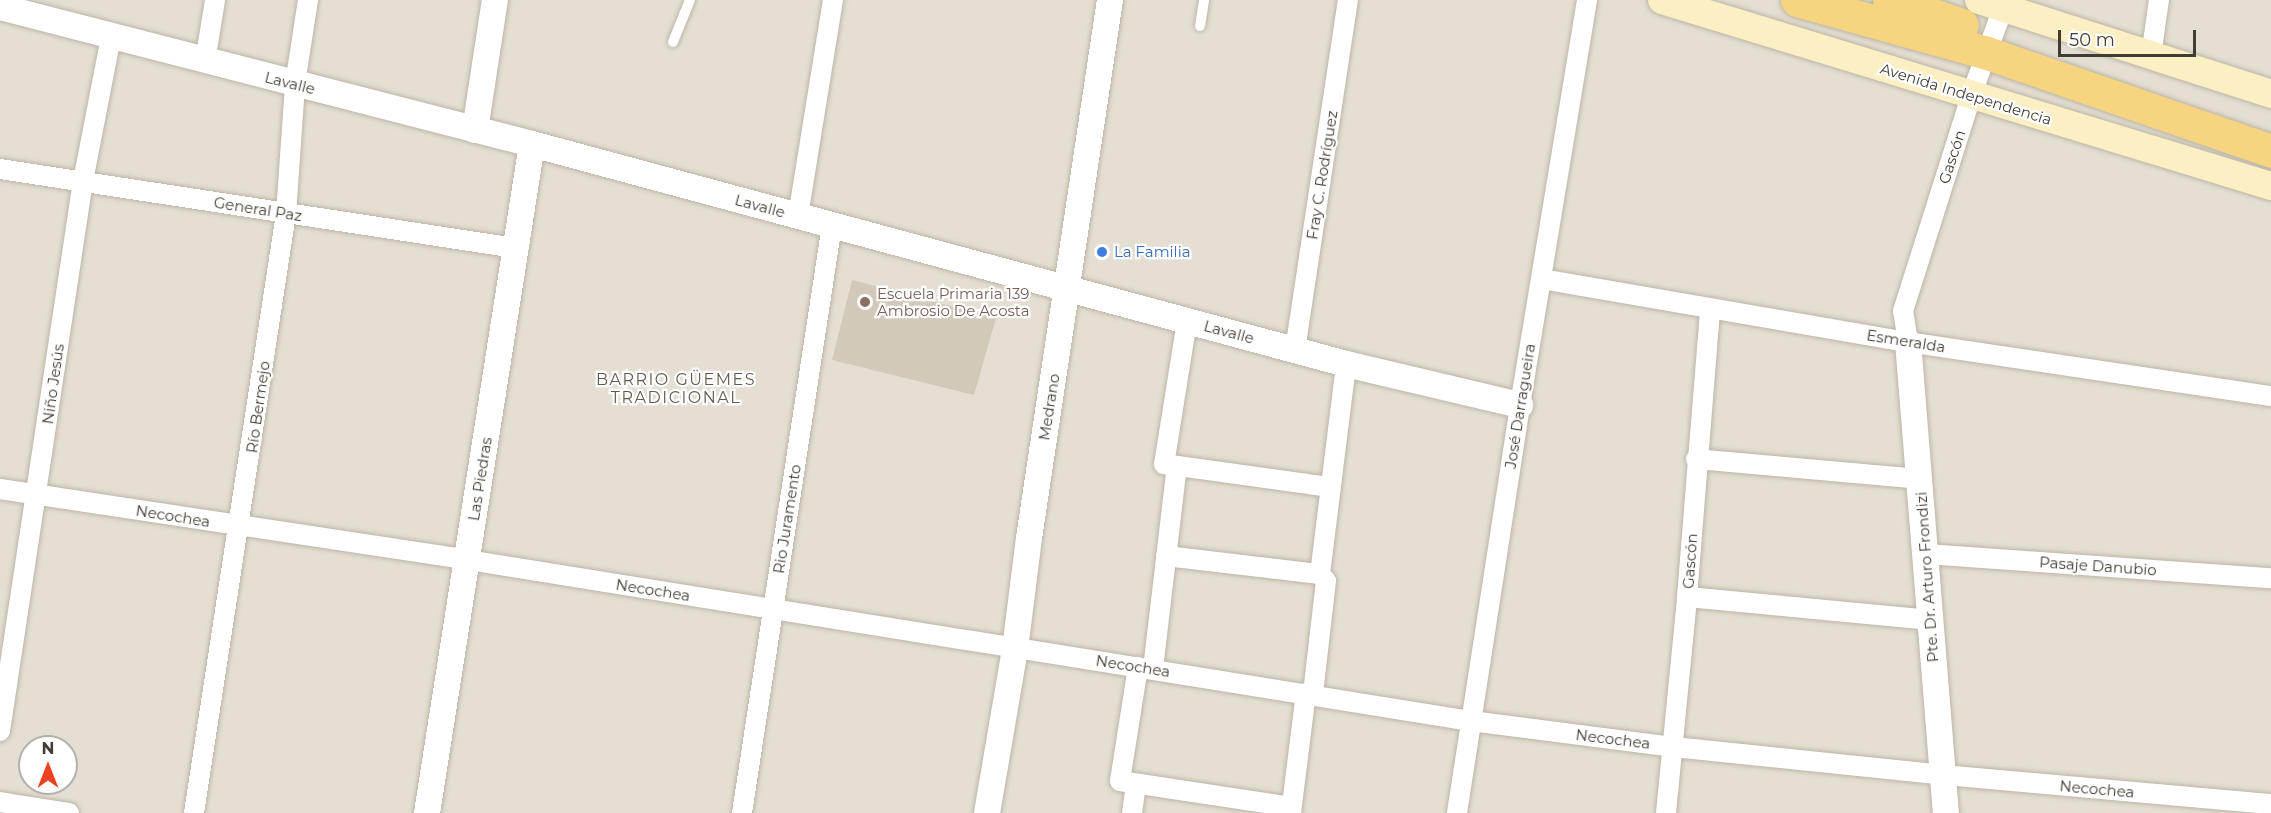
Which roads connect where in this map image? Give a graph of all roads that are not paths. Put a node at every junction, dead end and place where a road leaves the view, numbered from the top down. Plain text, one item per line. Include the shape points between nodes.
1 (215, 0) edge
2 (308, 0) edge
3 (495, 0) edge
4 (690, 0) edge
5 (833, 0) edge
6 (1110, 0) edge
7 (1204, 0) edge
8 (1348, 0) edge
9 (1587, 0) edge
10 (1662, 0) edge
11 (1797, 0) edge
12 (1889, 0) edge
13 (2159, 0) edge
14 (0, 7) edge
15 (28, 7) edge
16 (1990, 24) edge
17 (1200, 26) dead end
18 (111, 37) junction
19 (673, 42) dead end
20 (2151, 56) junction
21 (205, 62) junction
22 (295, 84) junction
23 (2271, 94) edge
24 (1971, 96) junction
25 (2271, 128) edge
26 (475, 130) junction
27 (532, 144) junction
28 (2271, 151) edge
29 (0, 169) edge
30 (83, 182) junction
31 (2271, 186) edge
32 (286, 213) junction
33 (798, 216) junction
34 (832, 225) junction
35 (515, 248) junction
36 (1542, 279) junction
37 (1068, 286) junction
38 (1710, 309) junction
39 (1187, 321) junction
40 (1908, 342) junction
41 (1295, 350) junction
42 (1346, 364) junction
43 (2271, 396) edge
44 (1520, 405) junction
45 (1696, 459) junction
46 (1177, 466) junction
47 (1920, 479) junction
48 (1329, 487) junction
49 (0, 489) edge
50 (37, 494) junction
51 (240, 527) junction
52 (1924, 554) junction
53 (1166, 556) junction
54 (468, 560) junction
55 (1320, 574) junction
56 (2271, 578) edge
57 (1687, 597) junction
58 (773, 609) junction
59 (1929, 620) junction
60 (1015, 649) junction
61 (1146, 668) junction
62 (1310, 694) junction
63 (1472, 721) junction
64 (0, 731) edge
65 (1674, 747) junction
66 (1944, 775) junction
67 (1136, 784) junction
68 (0, 802) edge
69 (2271, 804) edge
70 (1291, 810) edge
71 (69, 813) edge
72 (194, 813) edge
73 (427, 813) edge
74 (742, 813) edge
75 (987, 813) edge
76 (1132, 813) edge
77 (1457, 813) edge
78 (1666, 813) edge
79 (1946, 813) edge

1 - 21 street
2 - 22 street, Río Bermejo
3 - 26 street
4 - 19 lane
5 - 33 street
6 - 37 street, Medrano
7 - 17 lane
8 - 41 street, Fray C. Rodríguez
9 - 36 street, José Darragueira
10 - 24 main road, Avenida Independencia
11 - 16 highway
12 - 16 highway
13 - 20 street
14 - 15 street, Lavalle
15 - 18 street, Lavalle
16 - 20 main road
16 - 24 street, Gascón
16 - 25 highway
16 - 28 highway
18 - 21 street, Lavalle
18 - 30 street, Niño Jesús
20 - 23 main road
21 - 22 street, Lavalle
22 - 26 street, Lavalle
22 - 32 street, Río Bermejo
24 - 31 main road, Avenida Independencia
24 - 40 street, Gascón via 1903,311
26 - 27 street, Lavalle
27 - 33 street, Lavalle
27 - 35 street, Las Piedras
29 - 30 street, General Paz
30 - 32 street, General Paz
30 - 50 street, Niño Jesús
32 - 35 street, General Paz
32 - 51 street, Río Bermejo
33 - 34 street, Lavalle
34 - 37 street, Lavalle
34 - 58 street, Rio Juramento
35 - 54 street, Las Piedras
36 - 38 street, Esmeralda
36 - 44 street, José Darragueira
37 - 39 street, Lavalle
37 - 60 street, Medrano
38 - 40 street, Esmeralda
38 - 45 street, Gascón
39 - 41 street, Lavalle
39 - 46 street via 1164,464
40 - 43 street, Esmeralda
40 - 47 street, Pte. Dr. Arturo Frondizi
41 - 42 street, Lavalle
42 - 44 street, Lavalle
42 - 48 street
44 - 63 street, José Darragueira
45 - 47 street
45 - 57 street, Gascón
46 - 48 street
46 - 53 street
47 - 52 street, Pte. Dr. Arturo Frondizi
48 - 55 street
49 - 50 street, Necochea
50 - 51 street, Necochea
50 - 64 street, Niño Jesús
51 - 54 street, Necochea
51 - 72 street, Río Bermejo
52 - 56 street, Pasaje Danubio
52 - 59 street, Pte. Dr. Arturo Frondizi
53 - 55 street
53 - 61 street
54 - 58 street, Necochea
54 - 73 street, Las Piedras
55 - 62 street via 1326,581
57 - 59 street
57 - 65 street, Gascón
58 - 60 street, Necochea
58 - 74 street, Rio Juramento
59 - 66 street, Pte. Dr. Arturo Frondizi
60 - 61 street, Necochea
60 - 75 street, Medrano
61 - 62 street, Necochea
61 - 67 street via 1120,782
62 - 63 street, Necochea
62 - 70 street
63 - 65 street, Necochea
63 - 77 street, José Darragueira
65 - 66 street, Necochea
65 - 78 street, Gascón
66 - 69 street, Necochea
66 - 79 street, Pte. Dr. Arturo Frondizi
67 - 70 street
67 - 76 street
68 - 71 street

